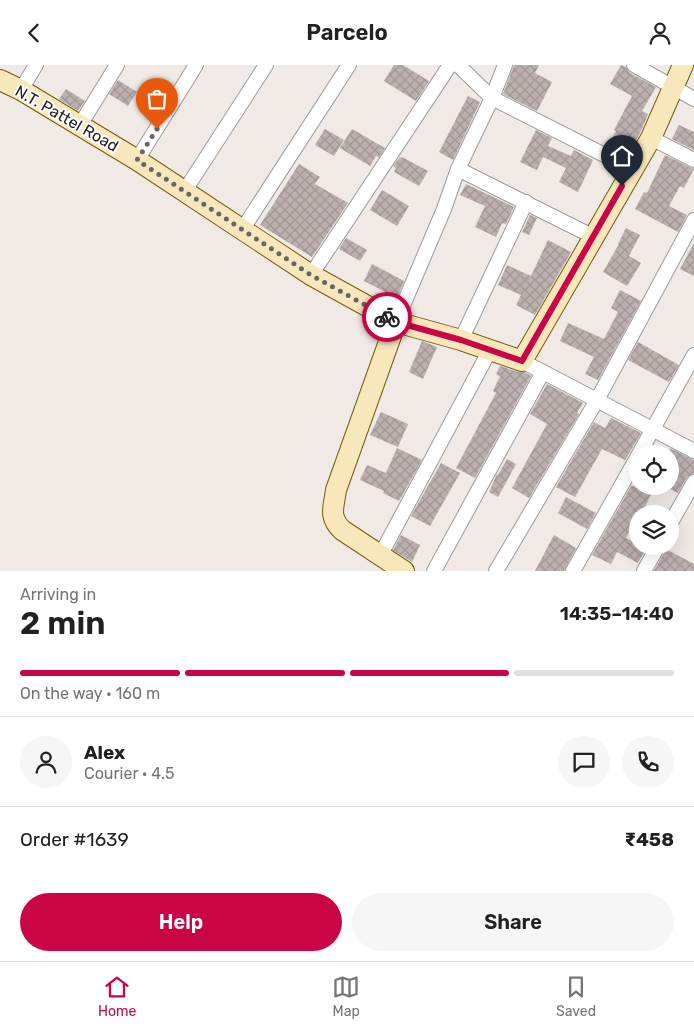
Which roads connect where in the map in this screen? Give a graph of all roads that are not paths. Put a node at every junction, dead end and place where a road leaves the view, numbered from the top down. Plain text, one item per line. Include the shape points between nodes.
1 (36, 65) edge
2 (117, 65) edge
3 (196, 65) edge
4 (266, 65) edge
5 (349, 65) edge
6 (450, 65) edge
7 (458, 65) edge
8 (505, 65) edge
9 (634, 65) edge
10 (683, 65) edge
11 (0, 80) edge
12 (674, 88) junction
13 (21, 90) junction
14 (492, 98) junction
15 (694, 99) edge
16 (80, 125) junction
17 (651, 138) junction
18 (137, 160) junction
19 (694, 160) edge
20 (458, 169) junction
21 (632, 169) junction
22 (184, 192) junction
23 (526, 202) junction
24 (694, 220) edge
25 (242, 230) junction
26 (594, 237) junction
27 (311, 275) junction
28 (396, 322) junction
29 (461, 340) junction
30 (490, 350) junction
31 (694, 355) edge
32 (522, 361) junction
33 (543, 372) junction
34 (597, 400) junction
35 (652, 429) junction
36 (643, 445) edge
37 (694, 451) edge
38 (629, 471) edge
39 (694, 481) edge
40 (679, 508) edge
41 (653, 555) edge
42 (380, 556) junction
43 (404, 571) edge
44 (434, 571) edge
45 (496, 571) edge
46 (573, 571) edge
47 (644, 571) edge

1 - 13 street
2 - 16 street
3 - 18 street
4 - 22 street
5 - 25 street
6 - 27 street
7 - 14 street
8 - 14 street
9 - 12 street
10 - 12 street
11 - 13 street, N.T. Pattel Road
12 - 15 street
12 - 17 street
13 - 16 street, N.T. Pattel Road
14 - 20 street
14 - 21 street
16 - 18 street, N.T. Pattel Road
17 - 19 street
17 - 21 street
18 - 22 street, N.T. Pattel Road
20 - 23 street
20 - 28 street
21 - 26 street
22 - 25 street, N.T. Pattel Road
23 - 26 street
23 - 29 street
24 - 34 street
25 - 27 street, N.T. Pattel Road
26 - 32 street
27 - 28 street, N.T. Pattel Road
28 - 29 street, N.T. Pattel Road
28 - 42 street via 336,490 332,516 342,530
29 - 30 street, N.T. Pattel Road
30 - 32 street, N.T. Pattel Road
30 - 42 street
31 - 35 street
32 - 33 street
33 - 34 street
33 - 44 street
34 - 35 street
34 - 45 street
35 - 36 street
35 - 37 street
38 - 46 street
39 - 40 street
41 - 47 street
42 - 43 street

